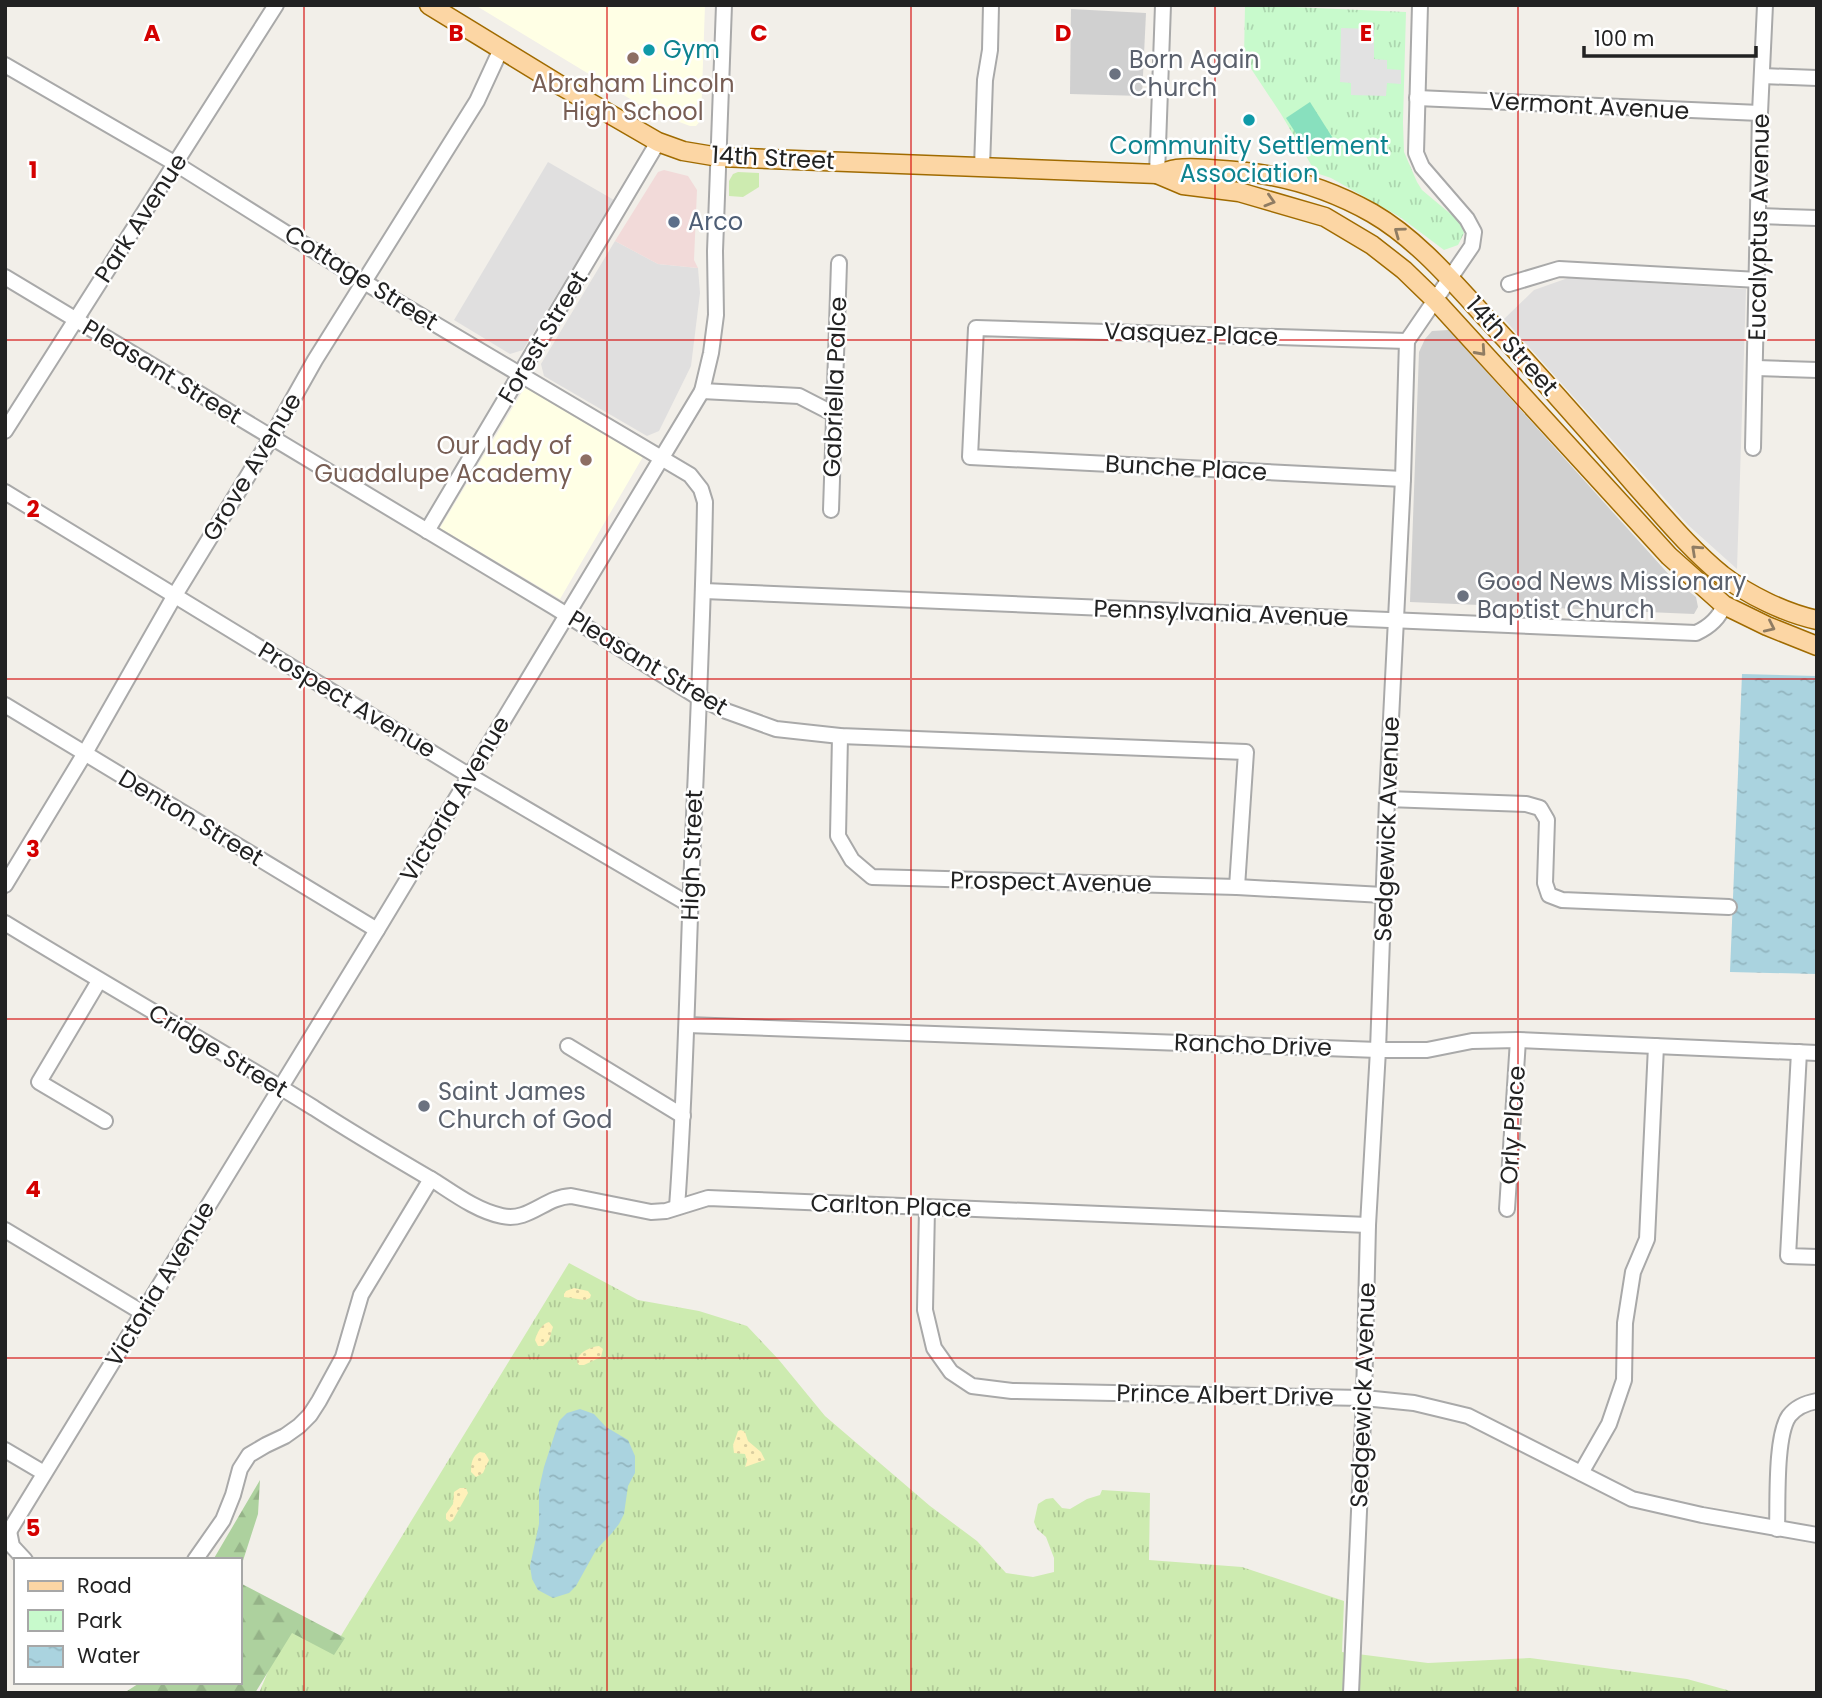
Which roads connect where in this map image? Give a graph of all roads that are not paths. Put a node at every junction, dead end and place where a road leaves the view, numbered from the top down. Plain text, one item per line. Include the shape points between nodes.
1 (276, 5) edge
2 (429, 5) edge
3 (724, 5) edge
4 (991, 5) edge
5 (1163, 5) edge
6 (1420, 5) edge
7 (1765, 5) edge
8 (501, 50) junction
9 (5, 65) edge
10 (1762, 76) junction
11 (1817, 78) edge
12 (1417, 98) junction
13 (1760, 113) junction
14 (659, 142) junction
15 (719, 157) junction
16 (176, 164) junction
17 (982, 167) junction
18 (1157, 174) junction
19 (1759, 216) junction
20 (1817, 218) edge
21 (839, 263) dead end
22 (5, 277) edge
23 (1450, 278) junction
24 (1758, 280) junction
25 (364, 282) junction
26 (1509, 284) dead end
27 (1435, 300) junction
28 (75, 319) junction
29 (1407, 341) junction
30 (1756, 368) junction
31 (1817, 370) edge
32 (520, 374) junction
33 (702, 391) junction
34 (834, 414) junction
35 (5, 431) edge
36 (271, 438) junction
37 (1753, 448) dead end
38 (970, 457) joint
39 (661, 458) junction
40 (1403, 479) junction
41 (5, 492) edge
42 (705, 502) joint
43 (831, 510) dead end
44 (427, 531) junction
45 (704, 591) junction
46 (175, 595) junction
47 (1724, 605) junction
48 (566, 615) junction
49 (1817, 620) edge
50 (1396, 621) junction
51 (1817, 646) edge
52 (698, 697) junction
53 (5, 705) edge
54 (840, 737) junction
55 (85, 753) junction
56 (470, 776) junction
57 (1387, 799) junction
58 (5, 885) edge
59 (1237, 887) junction
60 (1384, 895) junction
61 (690, 905) junction
62 (1729, 907) dead end
63 (5, 923) edge
64 (377, 930) junction
65 (99, 981) junction
66 (687, 1025) junction
67 (1518, 1040) junction
68 (568, 1046) dead end
69 (1656, 1046) junction
70 (1378, 1050) junction
71 (1799, 1052) junction
72 (1817, 1053) edge
73 (280, 1087) junction
74 (684, 1116) junction
75 (105, 1121) dead end
76 (431, 1180) junction
77 (677, 1207) junction
78 (927, 1208) junction
79 (1507, 1209) dead end
80 (1368, 1224) junction
81 (5, 1230) edge
82 (1817, 1257) edge
83 (143, 1313) junction
84 (1363, 1398) junction
85 (1817, 1401) edge
86 (5, 1450) edge
87 (44, 1473) junction
88 (1581, 1473) junction
89 (1777, 1529) junction
90 (7, 1534) edge
91 (1817, 1535) edge
92 (22, 1557) edge
93 (196, 1558) edge
94 (1352, 1693) edge

1 - 16 street, Park Avenue
2 - 8 main road, 14th Street
3 - 15 street, Victoria Avenue
4 - 17 street
5 - 18 street
6 - 12 street
7 - 10 street, Eucalyptus Avenue
8 - 14 main road, 14th Street
8 - 25 street, Grove Avenue via 477,101
9 - 16 street, Cottage Street
10 - 11 street
10 - 13 street, Eucalyptus Avenue
12 - 13 street, Vermont Avenue
12 - 23 street via 1416,153 1474,232 1472,246
13 - 19 street, Eucalyptus Avenue
14 - 15 main road, 14th Street
14 - 32 street, Forest Street
15 - 17 main road, 14th Street
15 - 33 street, Victoria Avenue via 716,315
16 - 25 street, Cottage Street
16 - 28 street, Park Avenue
17 - 18 main road, 14th Street
23 -> 18 main road, 14th Street via 1373,214 1296,181 1224,170 1178,169
18 -> 27 main road, 14th Street via 1182,185 1239,192 1325,218 1372,245
19 - 20 street
19 - 24 street, Eucalyptus Avenue
21 - 34 street, Gabriella Palce
22 - 28 street, Pleasant Street
23 - 27 street
49 -> 23 main road, 14th Street via 1765,602 1722,575 1684,539
24 - 26 street via 1559,269
24 - 30 street, Eucalyptus Avenue
25 - 32 street, Cottage Street
25 - 36 street, Grove Avenue
27 - 29 street
27 -> 47 main road, 14th Street via 1669,556
28 - 35 street, Park Avenue
28 - 36 street, Pleasant Street
29 - 38 street, Vasquez Place via 976,328
29 - 40 street, Sedgewick Avenue
30 - 31 street
30 - 37 street, Eucalyptus Avenue
32 - 39 street, Cottage Street
32 - 44 street, Forest Street
33 - 34 street via 799,396
33 - 39 street, Victoria Avenue
34 - 43 street, Gabriella Palce
36 - 44 street, Pleasant Street
36 - 46 street, Grove Avenue
38 - 40 street, Bunche Place
39 - 42 street, Cottage Street via 690,475
39 - 48 street, Victoria Avenue
40 - 50 street, Sedgewick Avenue
41 - 46 street, Prospect Avenue
42 - 45 street, High Street
44 - 48 street, Pleasant Street
45 - 50 street, Pennsylvania Avenue
45 - 52 street, High Street
46 - 55 street, Grove Avenue
46 - 56 street, Prospect Avenue
47 - 50 street, Pennsylvania Avenue via 1709,627 1696,633
47 -> 51 main road, 14th Street
48 - 52 street, Pleasant Street
48 - 56 street, Victoria Avenue
50 - 57 street, Sedgewick Avenue
52 - 54 street, Pleasant Street via 776,729
52 - 61 street, High Street
53 - 55 street, Denton Street
54 - 59 street, Prospect Avenue via 838,836 852,860 872,877
54 - 59 street, Pleasant Street via 1246,752
55 - 58 street, Grove Avenue
55 - 64 street, Denton Street
56 - 61 street, Prospect Avenue
56 - 64 street, Victoria Avenue
57 - 60 street, Sedgewick Avenue
57 - 62 street via 1540,808 1547,820 1545,883 1549,895 1562,900
59 - 60 street, Prospect Avenue
60 - 70 street, Sedgewick Avenue
61 - 66 street, High Street
63 - 65 street, Cridge Street
64 - 73 street, Victoria Avenue
65 - 73 street, Cridge Street
65 - 75 street via 39,1082
66 - 70 street, Rancho Drive
66 - 74 street, High Street
67 - 69 street, Rancho Drive
67 - 70 street, Rancho Drive
67 - 79 street, Orly Place
68 - 74 street
69 - 71 street, Rancho Drive
69 - 88 street via 1647,1239 1633,1272 1625,1323 1625,1380 1609,1424
70 - 80 street, Sedgewick Avenue
71 - 72 street, Rancho Drive
71 - 82 street via 1788,1256
73 - 76 street, Cridge Street
73 - 83 street, Victoria Avenue
74 - 77 street, High Street
76 - 77 street, Carlton Place via 507,1217 571,1196 651,1212
76 - 93 street via 362,1295 343,1357 319,1401 299,1426 249,1455 223,1520
77 - 78 street, Carlton Place via 708,1198
78 - 80 street, Carlton Place
78 - 84 street, Prince Albert Drive via 925,1310 934,1348 951,1371 972,1386 1012,1391
80 - 84 street, Sedgewick Avenue
81 - 83 street
83 - 87 street, Victoria Avenue
84 - 88 street, Prince Albert Drive via 1415,1403 1468,1416
84 - 94 street, Sedgewick Avenue
85 - 89 street via 1804,1403 1789,1416 1780,1438
86 - 87 street
87 - 90 street, Victoria Avenue
88 - 89 street, Prince Albert Drive via 1632,1499
89 - 91 street, Prince Albert Drive
90 - 92 street

